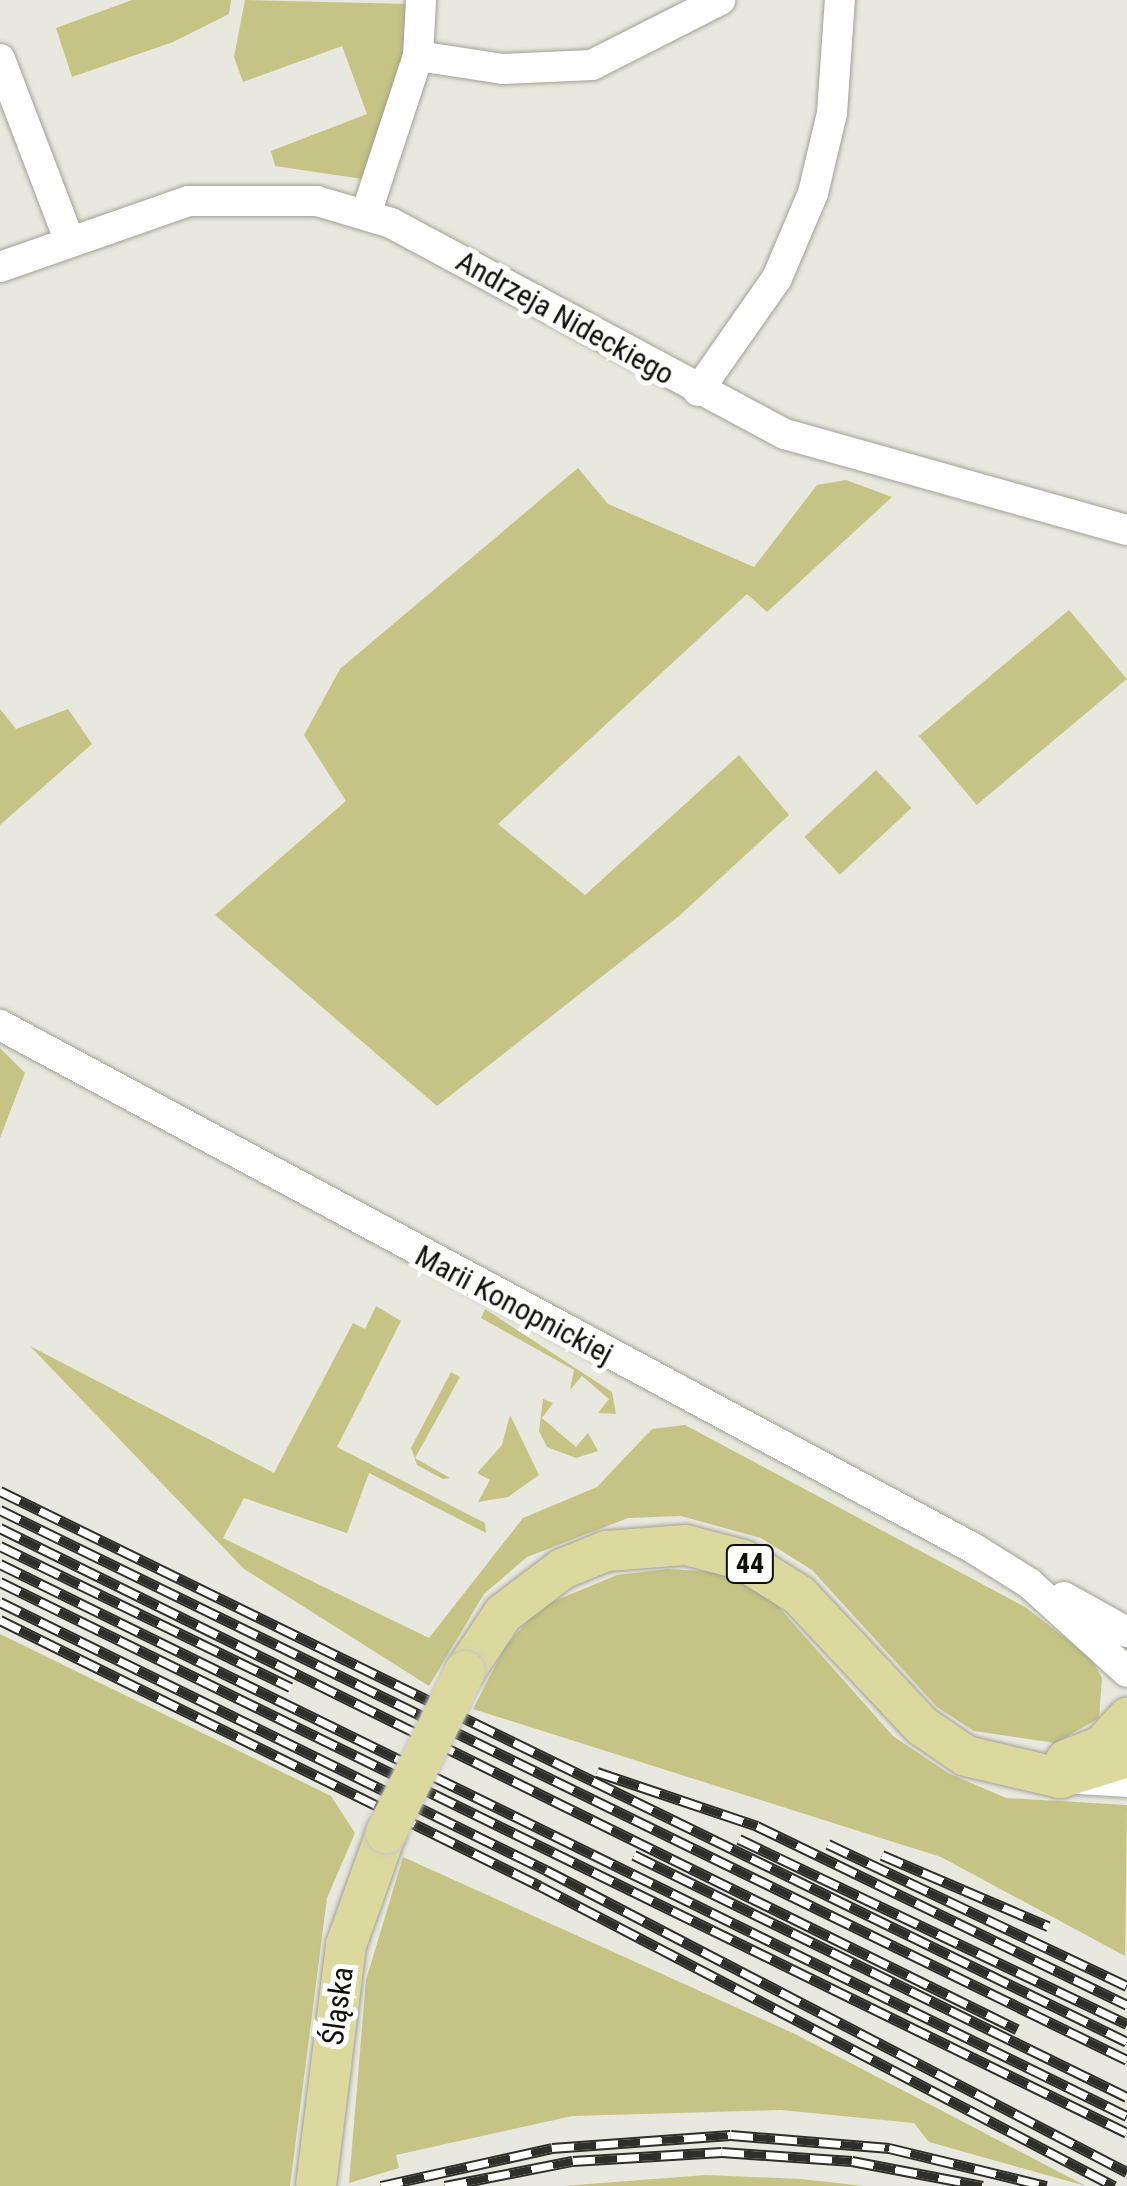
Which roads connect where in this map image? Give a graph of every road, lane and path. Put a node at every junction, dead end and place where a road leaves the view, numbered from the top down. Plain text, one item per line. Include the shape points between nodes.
1 (421, 0) edge
2 (720, 0) edge
3 (840, 0) edge
4 (418, 56) junction
5 (0, 59) edge
6 (366, 214) junction
7 (69, 240) junction
8 (0, 266) edge
9 (698, 391) junction
10 (1127, 530) edge
11 (0, 1026) edge
12 (1028, 1583) junction
13 (1074, 1601) junction
14 (1127, 1610) edge
15 (1127, 1632) edge
16 (1127, 1672) edge
17 (1127, 1718) edge
18 (1127, 1757) edge
19 (1010, 1771) junction
20 (1060, 1778) junction
21 (1127, 1782) edge
22 (317, 2183) edge

1 - 4 street
2 - 4 street via 592,65 503,68
3 - 9 street via 832,114 813,193 777,278
4 - 6 street
5 - 7 street
6 - 7 street, Andrzeja Nideckiego via 294,198 210,197
6 - 9 street, Andrzeja Nideckiego
7 - 8 street, Andrzeja Nideckiego
9 - 10 street, Andrzeja Nideckiego via 826,450
11 - 12 street, Marii Konopnickiej
12 - 13 street, Marii Konopnickiej
12 - 16 street, Marii Konopnickiej
13 - 14 street
13 - 15 street, Marii Konopnickiej
17 - 19 main road via 1089,1752
18 - 20 main road, 44
19 - 20 main road, 44
19 - 22 main road, Śląska / 44, bridge via 966,1756 922,1726 768,1573 686,1545 606,1551 562,1569 503,1614 466,1670 386,1833 346,1944
20 - 21 street

